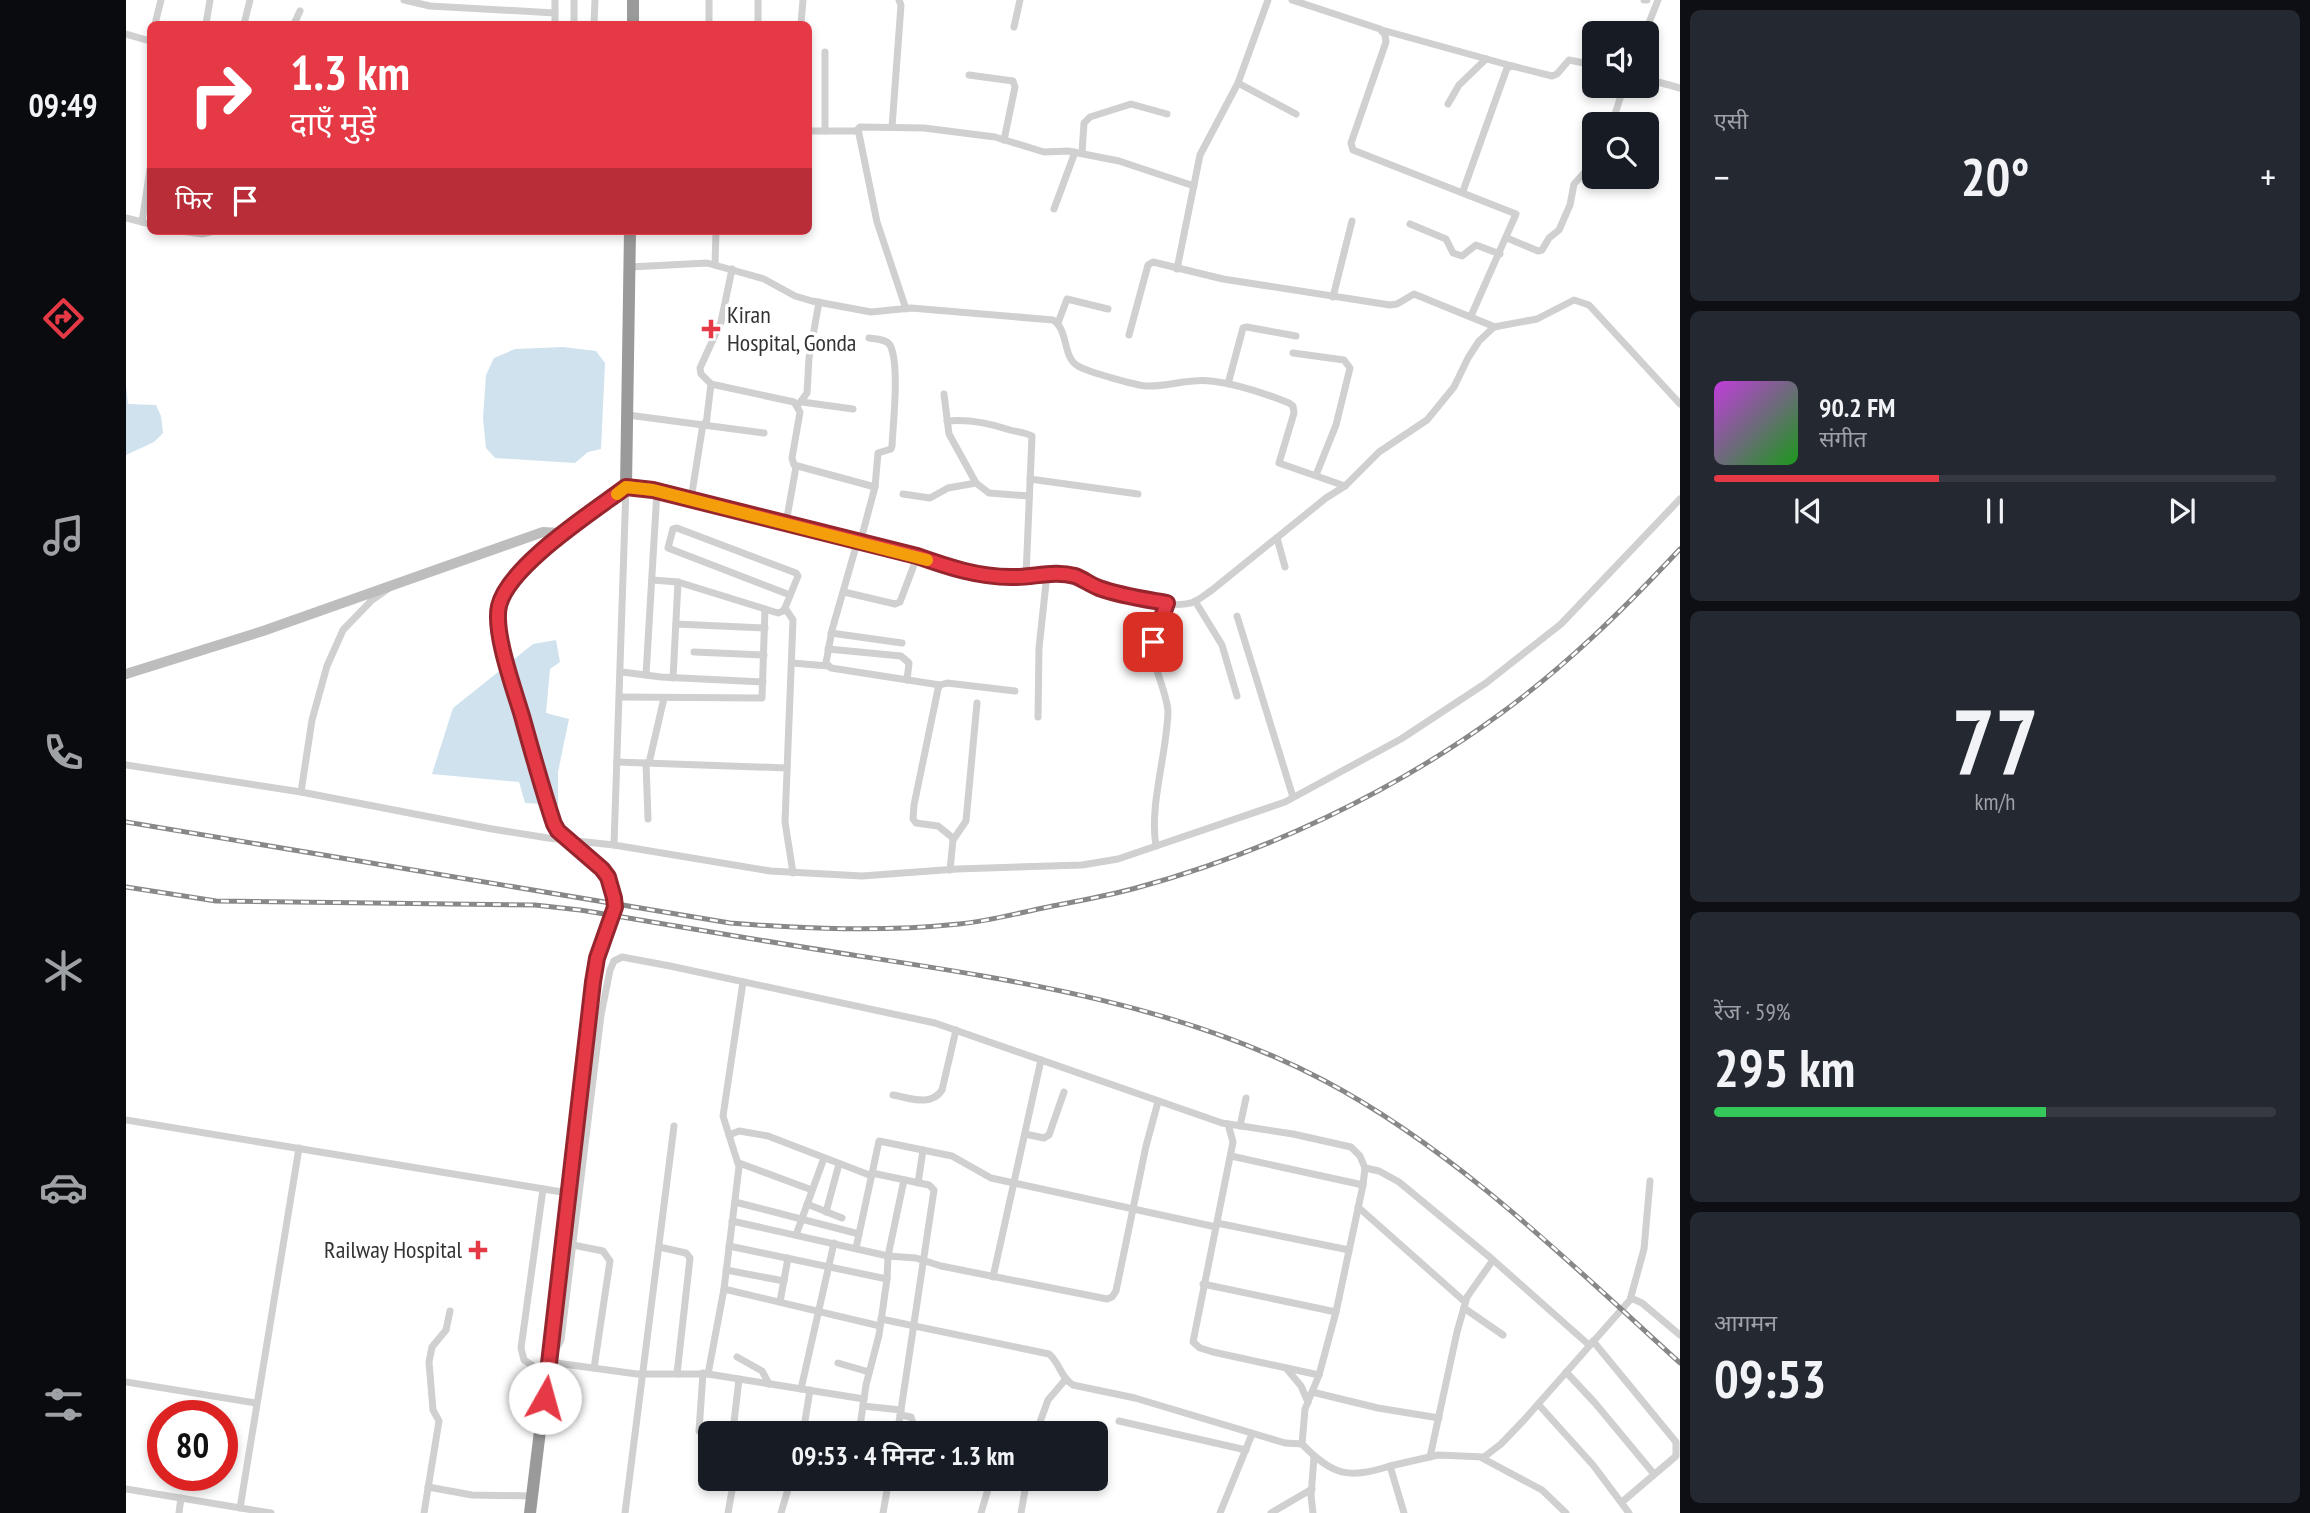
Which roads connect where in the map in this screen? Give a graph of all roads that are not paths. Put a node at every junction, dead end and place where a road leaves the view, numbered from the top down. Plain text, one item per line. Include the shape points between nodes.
1 (161, 0) edge
2 (210, 0) edge
3 (250, 0) edge
4 (404, 0) edge
5 (528, 0) edge
6 (555, 0) edge
7 (574, 0) edge
8 (595, 0) edge
9 (633, 0) edge
10 (709, 0) edge
11 (758, 0) edge
12 (803, 0) edge
13 (900, 0) edge
14 (1020, 0) edge
15 (1268, 0) edge
16 (1292, 0) edge
17 (1658, 0) edge
18 (300, 11) dead end
19 (527, 11) junction
20 (555, 13) junction
21 (156, 21) edge
22 (206, 21) edge
23 (245, 21) edge
24 (295, 21) edge
25 (555, 21) edge
26 (574, 21) edge
27 (594, 21) edge
28 (633, 21) edge
29 (709, 21) edge
30 (758, 21) edge
31 (801, 21) edge
32 (1650, 21) edge
33 (1014, 27) dead end
34 (1382, 30) junction
35 (126, 34) edge
36 (147, 40) edge
37 (825, 52) dead end
38 (1486, 59) junction
39 (1582, 63) edge
40 (1512, 66) junction
41 (969, 75) dead end
42 (1659, 82) edge
43 (1238, 83) junction
44 (1680, 88) edge
45 (1448, 104) dead end
46 (1167, 114) dead end
47 (1296, 114) dead end
48 (892, 127) junction
49 (812, 131) edge
50 (825, 131) junction
51 (858, 131) junction
52 (1004, 140) junction
53 (1079, 153) junction
54 (1582, 175) edge
55 (1194, 186) junction
56 (1463, 191) junction
57 (1054, 209) dead end
58 (126, 218) edge
59 (1352, 221) dead end
60 (146, 223) edge
61 (1410, 224) dead end
62 (630, 235) edge
63 (716, 235) edge
64 (1507, 239) junction
65 (1500, 254) junction
66 (715, 265) junction
67 (630, 267) junction
68 (732, 269) junction
69 (1177, 269) junction
70 (1333, 297) junction
71 (819, 302) junction
72 (906, 309) junction
73 (1108, 309) dead end
74 (1471, 316) junction
75 (1058, 323) junction
76 (1496, 327) junction
77 (1129, 335) dead end
78 (1296, 336) dead end
79 (869, 338) dead end
80 (1293, 353) dead end
81 (711, 384) junction
82 (1228, 384) junction
83 (944, 394) dead end
84 (800, 403) junction
85 (1680, 404) edge
86 (853, 409) dead end
87 (628, 415) junction
88 (947, 421) junction
89 (705, 425) junction
90 (764, 433) dead end
91 (796, 467) junction
92 (1317, 475) junction
93 (1030, 479) junction
94 (976, 483) junction
95 (1345, 486) junction
96 (626, 487) junction
97 (875, 487) junction
98 (657, 491) junction
99 (903, 494) dead end
100 (1138, 494) dead end
101 (1029, 496) junction
102 (691, 499) junction
103 (1680, 499) edge
104 (786, 523) junction
105 (560, 533) junction
106 (1276, 538) junction
107 (858, 543) junction
108 (917, 556) junction
109 (1285, 567) dead end
110 (1046, 574) junction
111 (1026, 576) junction
112 (652, 580) junction
113 (678, 582) junction
114 (398, 583) junction
115 (844, 593) junction
116 (790, 595) junction
117 (1195, 601) junction
118 (1167, 603) junction
119 (785, 608) junction
120 (765, 609) junction
121 (1237, 616) dead end
122 (676, 624) junction
123 (765, 628) junction
124 (831, 633) junction
125 (902, 643) dead end
126 (828, 649) junction
127 (694, 652) dead end
128 (764, 655) junction
129 (792, 663) junction
130 (829, 666) junction
131 (621, 672) junction
132 (126, 674) edge
133 (646, 675) junction
134 (673, 678) junction
135 (907, 680) junction
136 (763, 682) junction
137 (940, 685) junction
138 (1015, 691) dead end
139 (1237, 696) dead end
140 (620, 697) junction
141 (664, 698) junction
142 (977, 703) dead end
143 (1038, 717) dead end
144 (618, 762) junction
145 (648, 763) junction
146 (126, 765) edge
147 (787, 768) junction
148 (301, 792) junction
149 (1293, 797) junction
150 (648, 819) dead end
151 (953, 838) junction
152 (614, 845) junction
153 (1156, 846) junction
154 (950, 870) junction
155 (793, 873) junction
156 (743, 982) junction
157 (956, 1030) junction
158 (1041, 1060) junction
159 (1064, 1092) dead end
160 (893, 1095) dead end
161 (1246, 1098) dead end
162 (1158, 1102) junction
163 (126, 1120) edge
164 (1228, 1124) junction
165 (674, 1126) dead end
166 (1240, 1126) junction
167 (1025, 1134) junction
168 (729, 1135) junction
169 (299, 1148) junction
170 (923, 1150) junction
171 (1231, 1156) junction
172 (824, 1158) junction
173 (739, 1163) junction
174 (839, 1164) junction
175 (1365, 1168) junction
176 (872, 1174) junction
177 (904, 1180) junction
178 (1650, 1181) dead end
179 (918, 1183) junction
180 (1014, 1183) junction
181 (1363, 1185) junction
182 (543, 1189) junction
183 (812, 1190) junction
184 (580, 1195) junction
185 (735, 1202) junction
186 (807, 1204) junction
187 (1358, 1207) junction
188 (1133, 1210) junction
189 (826, 1212) junction
190 (842, 1218) dead end
191 (802, 1219) junction
192 (732, 1221) junction
193 (1216, 1225) junction
194 (859, 1234) junction
195 (796, 1235) junction
196 (834, 1243) junction
197 (573, 1245) junction
198 (729, 1246) junction
199 (659, 1247) junction
200 (856, 1248) junction
201 (1349, 1250) junction
202 (888, 1256) junction
203 (789, 1258) junction
204 (923, 1260) junction
205 (1493, 1260) junction
206 (830, 1267) junction
207 (726, 1269) junction
208 (993, 1277) junction
209 (887, 1279) junction
210 (784, 1281) junction
211 (1203, 1284) junction
212 (724, 1289) junction
213 (1631, 1298) junction
214 (780, 1302) junction
215 (1465, 1305) junction
216 (450, 1311) dead end
217 (819, 1312) junction
218 (1336, 1312) junction
219 (880, 1323) junction
220 (914, 1326) junction
221 (1503, 1335) dead end
222 (1680, 1335) edge
223 (1591, 1343) junction
224 (737, 1357) dead end
225 (838, 1363) dead end
226 (594, 1368) junction
227 (1286, 1368) junction
228 (548, 1369) junction
229 (869, 1372) junction
230 (1566, 1372) junction
231 (705, 1373) junction
232 (642, 1374) junction
233 (677, 1374) junction
234 (1319, 1375) junction
235 (739, 1379) junction
236 (1065, 1380) junction
237 (126, 1382) edge
238 (769, 1384) junction
239 (801, 1389) junction
240 (810, 1390) junction
241 (1312, 1392) junction
242 (863, 1402) junction
243 (1308, 1402) junction
244 (256, 1403) junction
245 (1538, 1404) junction
246 (900, 1413) junction
247 (1438, 1418) junction
248 (700, 1421) edge
249 (734, 1421) edge
250 (805, 1421) edge
251 (861, 1421) edge
252 (899, 1421) edge
253 (912, 1421) edge
254 (1040, 1421) edge
255 (1119, 1421) dead end
256 (1252, 1434) junction
257 (1302, 1444) junction
258 (1246, 1450) junction
259 (1314, 1457) junction
260 (1430, 1457) junction
261 (1482, 1458) junction
262 (1390, 1466) junction
263 (1654, 1475) junction
264 (428, 1487) junction
265 (126, 1489) edge
266 (1312, 1489) junction
267 (732, 1491) edge
268 (787, 1491) edge
269 (887, 1491) edge
270 (987, 1491) edge
271 (1025, 1491) edge
272 (532, 1496) junction
273 (181, 1498) junction
274 (1622, 1502) junction
275 (245, 1510) edge
276 (179, 1513) edge
277 (271, 1513) edge
278 (424, 1513) edge
279 (530, 1513) edge
280 (625, 1513) edge
281 (728, 1513) edge
282 (781, 1513) edge
283 (883, 1513) edge
284 (981, 1513) edge
285 (1021, 1513) edge
286 (1220, 1513) edge
287 (1270, 1513) edge
288 (1313, 1513) edge
289 (1404, 1513) edge
290 (1566, 1513) edge
291 (1629, 1513) edge

1 - 21 street
2 - 22 street
3 - 23 street
4 - 19 street via 430,6
5 - 19 street
6 - 20 street
7 - 26 street
8 - 27 street
9 - 28 highway
10 - 29 street
11 - 30 street
12 - 31 street
13 - 48 street
14 - 33 street
15 - 43 street
16 - 34 street
17 - 32 street
18 - 24 street
19 - 20 street
20 - 25 street
34 - 38 street
34 - 56 street via 1386,42 1352,147
35 - 36 street
37 - 50 street
38 - 40 street
38 - 45 street via 1459,85
39 - 40 street via 1569,60 1552,76
40 - 56 street via 1506,69
41 - 52 street via 1013,81
42 - 44 street
43 - 47 street
43 - 55 street via 1200,155
46 - 53 street via 1127,105 1087,118
48 - 51 street via 860,127
48 - 52 street
49 - 50 street
50 - 51 street
51 - 72 street via 877,222
52 - 53 street via 1044,152
53 - 55 street
53 - 57 street
54 - 64 street via 1574,184 1559,230 1542,250
55 - 69 street
56 - 64 street via 1515,212
58 - 60 street
59 - 70 street
61 - 65 street via 1446,239 1453,253 1462,256 1476,245
62 - 67 highway
63 - 66 street
64 - 65 street
65 - 74 street
66 - 67 street
66 - 68 street
67 - 87 highway
68 - 71 street
68 - 81 street via 721,322 700,368
69 - 70 street
69 - 77 street via 1153,262 1148,265
70 - 74 street via 1393,306 1414,294
71 - 72 street via 871,312
71 - 84 street via 807,393
72 - 75 street
73 - 75 street via 1067,299
74 - 76 street
75 - 82 street via 1079,367 1145,386 1196,380
76 - 85 street via 1537,319 1574,300 1589,305
76 - 95 street via 1479,341 1454,387 1427,421 1379,452
78 - 82 street via 1243,328
79 - 97 street via 888,343 894,371 892,446 878,452
80 - 92 street via 1344,360 1350,368
81 - 84 street
81 - 89 street
82 - 92 street via 1293,406 1279,463
83 - 88 street
84 - 86 street
84 - 91 street via 792,458
87 - 89 street
87 - 96 highway
88 - 93 street via 979,422 1030,434
88 - 94 street via 952,443
89 - 90 street
89 - 102 street
91 - 97 street
91 - 104 street
92 - 95 street
93 - 100 street
93 - 101 street
94 - 99 street via 948,488 930,498
94 - 101 street via 989,493
95 - 106 street
96 - 98 street
96 - 105 highway
96 - 131 street
97 - 107 street
98 - 102 street
98 - 112 street
101 - 111 street
102 - 104 street
103 - 149 street via 1561,624 1486,683 1400,739
104 - 107 street
105 - 114 street via 543,532
105 - 228 highway, bridge via 505,593 498,624 554,824 608,877 615,907 593,982
106 - 109 street
106 - 117 street
107 - 108 street
107 - 115 street
108 - 111 street via 991,577
108 - 115 street via 900,602
110 - 111 street
110 - 118 street via 1075,576 1134,598
110 - 143 street
112 - 113 street
112 - 133 street
113 - 120 street
113 - 122 street
114 - 132 street
114 - 148 street via 371,601 343,630 312,720
115 - 124 street
116 - 116 street via 796,573 673,529 668,548
116 - 119 street
117 - 118 street
117 - 139 street via 1222,645
118 - 153 street via 1153,642 1168,711 1154,816
119 - 120 street via 780,613
119 - 129 street via 793,620
120 - 123 street
121 - 149 street
122 - 123 street
122 - 134 street
123 - 128 street
124 - 125 street
124 - 126 street
126 - 130 street via 825,660
126 - 135 street via 901,656 909,663
127 - 128 street
128 - 136 street
129 - 130 street
129 - 147 street
130 - 135 street
131 - 133 street
131 - 140 street
133 - 134 street
134 - 136 street
135 - 137 street
136 - 141 street via 759,699
137 - 138 street
137 - 151 street via 913,819 942,828
140 - 141 street
140 - 144 street
141 - 145 street
142 - 151 street via 966,821
144 - 145 street
144 - 152 street
145 - 147 street
145 - 150 street
146 - 148 street
147 - 155 street via 785,830
148 - 152 street via 503,831
149 - 153 street
151 - 154 street
152 - 155 street
153 - 154 street via 1082,865
154 - 155 street via 862,876
156 - 157 street
156 - 168 street via 723,1116
156 - 184 street via 622,957 614,961 601,1014
157 - 158 street
157 - 160 street via 936,1098 926,1101
158 - 162 street
158 - 167 street
159 - 167 street via 1049,1135
161 - 166 street
162 - 164 street
162 - 188 street
163 - 169 street
164 - 166 street
164 - 171 street
165 - 199 street
166 - 175 street via 1350,1147
167 - 180 street
168 - 172 street via 739,1131 768,1136
168 - 173 street
169 - 182 street
169 - 244 street
170 - 176 street via 879,1141
170 - 179 street
170 - 180 street via 952,1156 990,1178
171 - 181 street
171 - 193 street
172 - 174 street
172 - 183 street
173 - 183 street
173 - 185 street
174 - 176 street
174 - 189 street
175 - 181 street
175 - 205 street via 1399,1182
176 - 177 street
176 - 194 street
177 - 179 street
177 - 202 street
178 - 213 street via 1644,1249
179 - 204 street via 934,1190
180 - 188 street
180 - 208 street
181 - 187 street
182 - 184 street
182 - 228 street via 521,1355 527,1363
183 - 186 street
184 - 197 street
185 - 191 street
185 - 192 street
186 - 189 street
186 - 191 street
187 - 201 street
187 - 215 street
188 - 193 street
188 - 208 street via 1112,1297
189 - 190 street
191 - 194 street
191 - 195 street
192 - 195 street
192 - 198 street
193 - 201 street
193 - 211 street
194 - 200 street
195 - 196 street
196 - 200 street
196 - 206 street
197 - 226 street via 603,1251 610,1261
197 - 228 street via 561,1340
198 - 203 street
198 - 207 street
199 - 232 street
199 - 233 street via 687,1253 690,1258
200 - 202 street
201 - 218 street
202 - 204 street
202 - 209 street
203 - 206 street
203 - 210 street
204 - 208 street
204 - 220 street
205 - 215 street via 1469,1291
205 - 223 street
206 - 209 street
206 - 217 street
207 - 210 street
207 - 212 street
209 - 219 street
210 - 214 street
211 - 218 street
211 - 227 street via 1193,1334 1195,1346
212 - 214 street
212 - 231 street
213 - 222 street
213 - 223 street
214 - 217 street
215 - 221 street
215 - 247 street
216 - 264 street via 446,1330 432,1347 429,1362 433,1410 439,1421
217 - 219 street
217 - 239 street
218 - 234 street
219 - 220 street
219 - 229 street
220 - 236 street via 1049,1354
220 - 246 street
223 - 230 street
223 - 263 street via 1676,1442 1676,1456
224 - 238 street via 762,1371
225 - 229 street
226 - 228 street
226 - 232 street
227 - 234 street
227 - 243 street
228 - 272 highway
229 - 242 street
230 - 245 street
230 - 263 street
231 - 233 street
231 - 235 street
231 - 248 street
232 - 233 street
232 - 280 street
234 - 241 street
235 - 238 street
235 - 249 street
236 - 254 street via 1048,1400
236 - 256 street
237 - 244 street
238 - 239 street
239 - 240 street
240 - 242 street
240 - 250 street
241 - 243 street
241 - 247 street
242 - 246 street
242 - 251 street
243 - 257 street
244 - 275 street
245 - 261 street
245 - 274 street
246 - 252 street
246 - 253 street
247 - 260 street
255 - 258 street
256 - 257 street
256 - 258 street
257 - 259 street
258 - 286 street
259 - 262 street via 1349,1475
259 - 266 street
260 - 261 street
260 - 262 street
261 - 290 street via 1542,1490
262 - 289 street
263 - 274 street
264 - 272 street via 472,1495
264 - 278 street
265 - 273 street
266 - 287 street
266 - 288 street
267 - 281 street
268 - 282 street
269 - 283 street
270 - 284 street
271 - 285 street
272 - 279 highway
273 - 275 street
273 - 276 street
274 - 291 street
275 - 277 street

